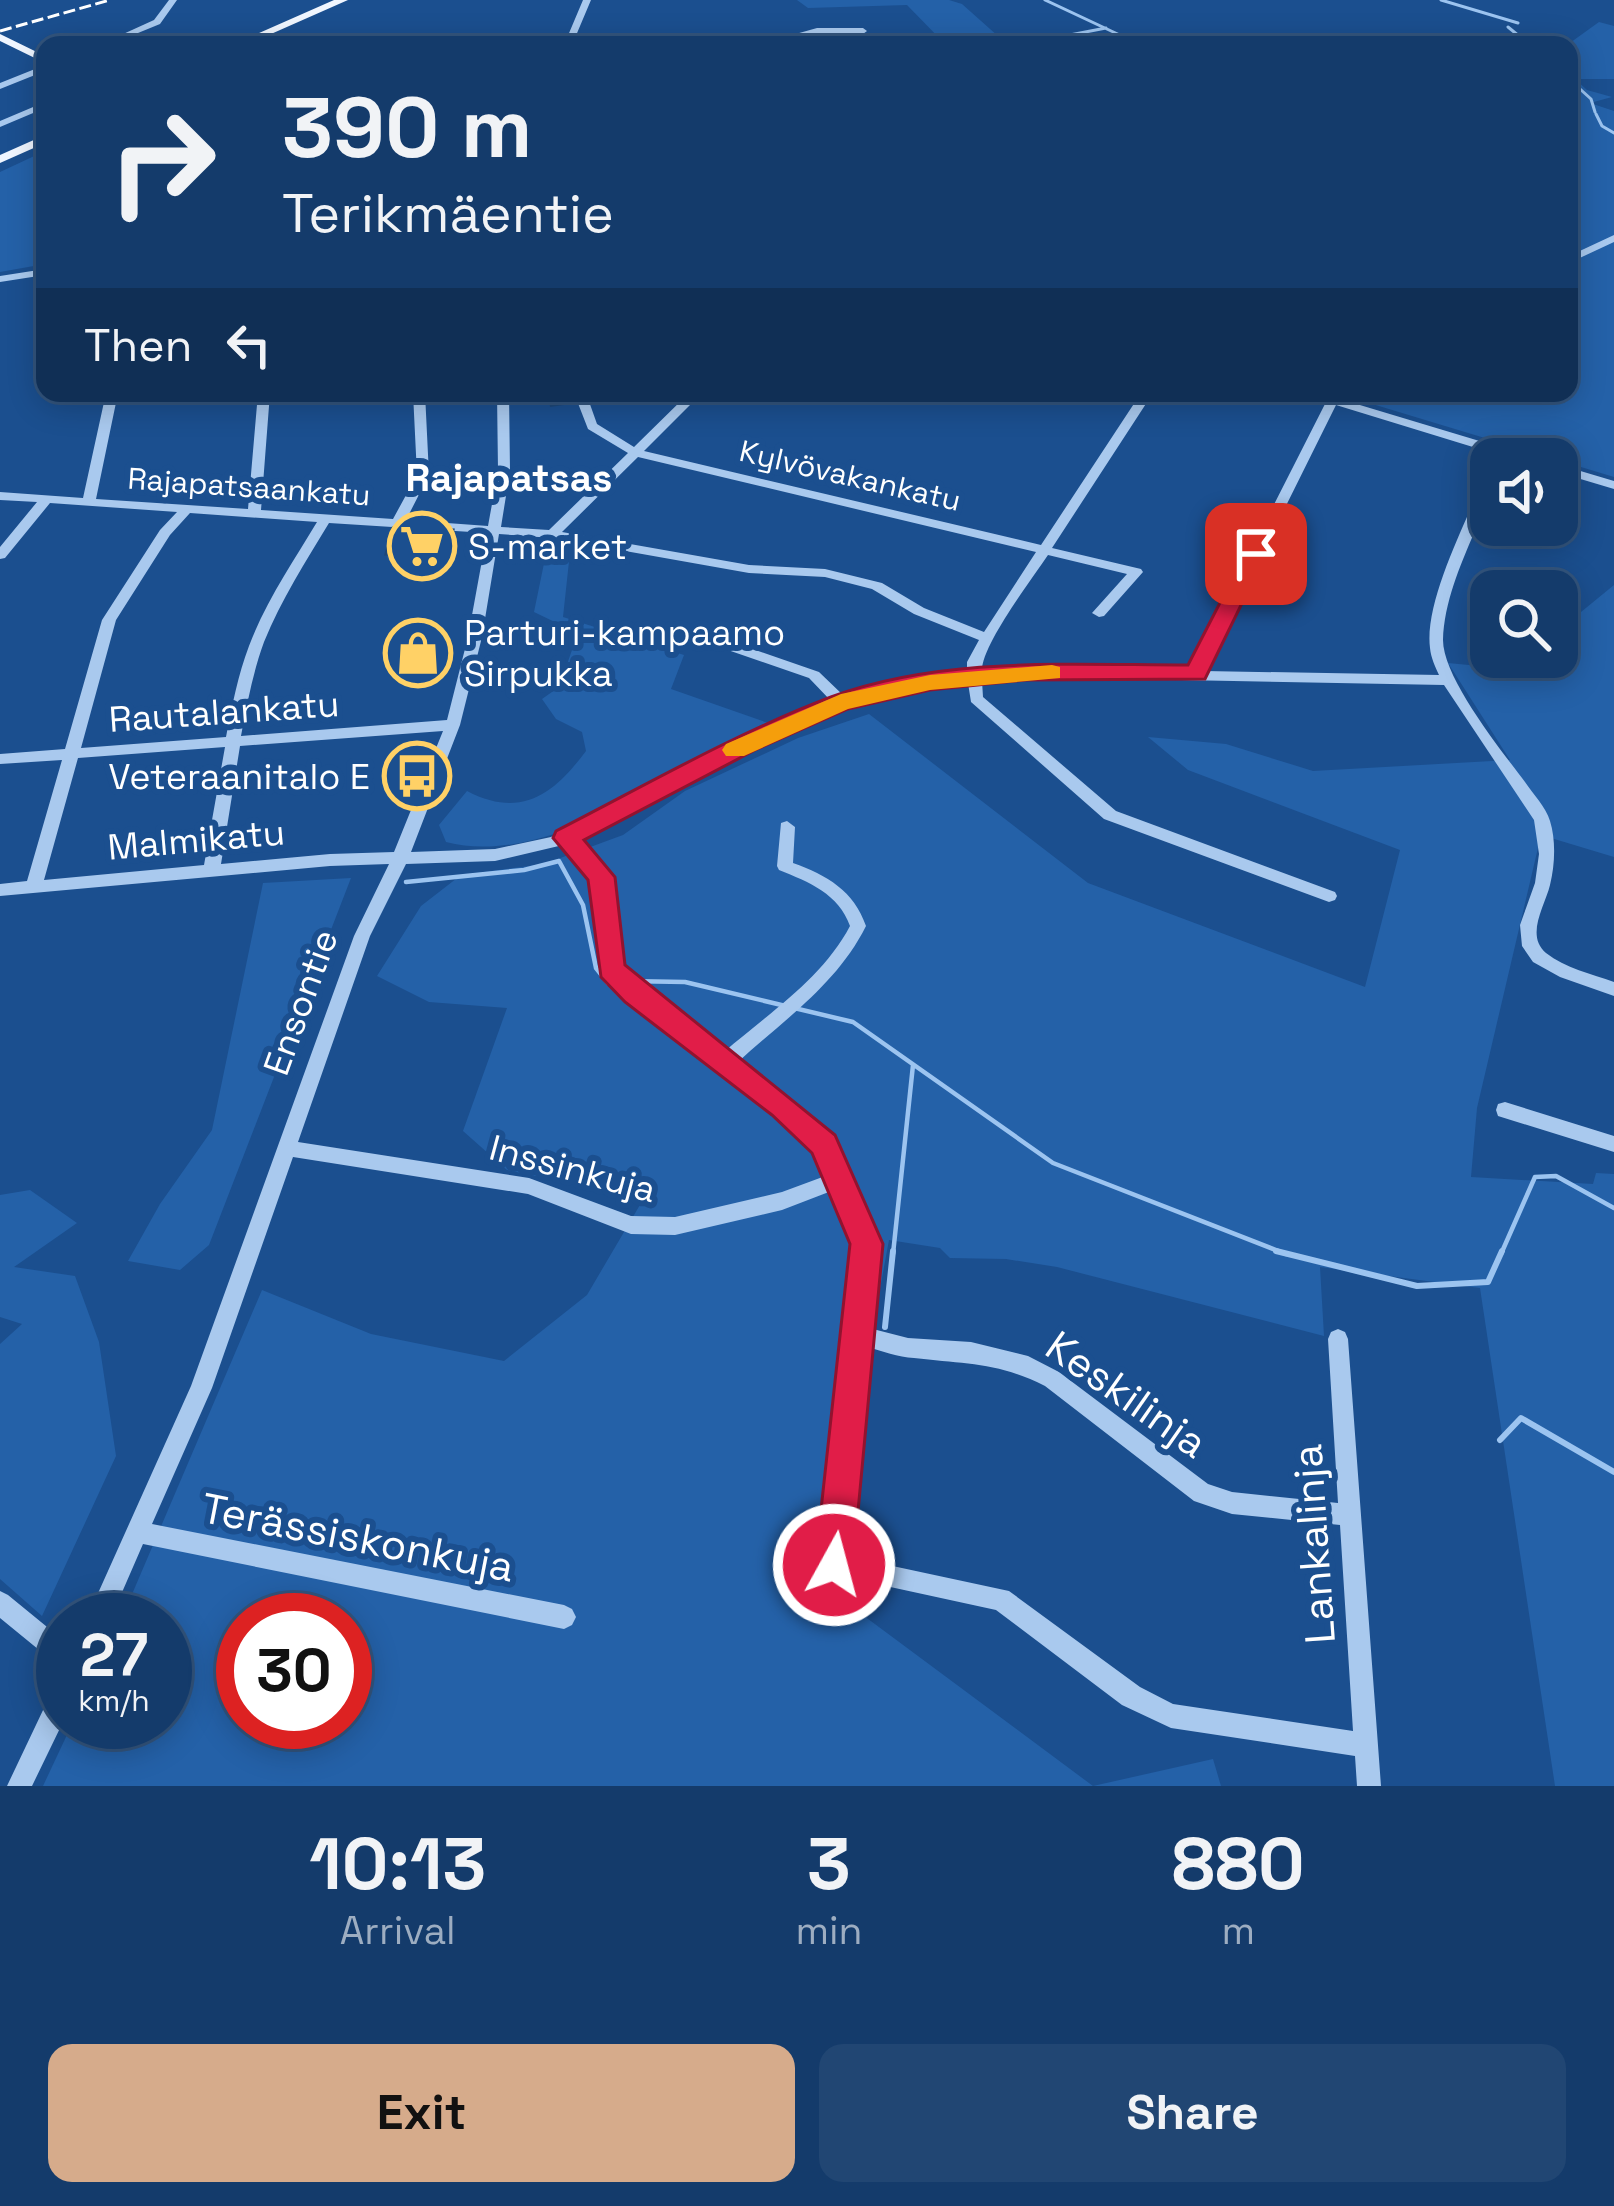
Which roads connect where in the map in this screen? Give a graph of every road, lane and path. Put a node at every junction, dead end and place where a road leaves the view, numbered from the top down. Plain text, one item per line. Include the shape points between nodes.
1 (173, 0) edge
2 (343, 0) edge
3 (587, 0) edge
4 (863, 32) dead end
5 (130, 34) junction
6 (125, 36) edge
7 (139, 36) edge
8 (259, 36) edge
9 (572, 36) edge
10 (810, 36) edge
11 (4, 39) edge
12 (36, 59) edge
13 (36, 68) edge
14 (0, 86) edge
15 (36, 110) edge
16 (0, 124) edge
17 (36, 143) edge
18 (0, 159) edge
19 (1614, 238) edge
20 (1578, 256) edge
21 (36, 273) edge
22 (0, 279) edge
23 (110, 402) edge
24 (263, 402) edge
25 (419, 402) edge
26 (504, 402) edge
27 (583, 402) edge
28 (687, 402) edge
29 (1142, 402) edge
30 (1331, 402) edge
31 (1338, 402) edge
32 (1470, 445) edge
33 (636, 453) junction
34 (1578, 474) edge
35 (1614, 485) edge
36 (0, 496) edge
37 (46, 500) junction
38 (89, 502) junction
39 (186, 510) junction
40 (254, 514) junction
41 (324, 520) junction
42 (397, 524) junction
43 (494, 531) junction
44 (1470, 532) edge
45 (552, 534) junction
46 (1046, 550) junction
47 (0, 555) edge
48 (1099, 613) dead end
49 (987, 638) junction
50 (727, 645) dead end
51 (1196, 673) junction
52 (972, 677) junction
53 (1446, 680) junction
54 (841, 702) junction
55 (453, 725) junction
56 (235, 740) junction
57 (70, 753) junction
58 (0, 759) edge
59 (787, 827) dead end
60 (566, 838) junction
61 (399, 861) junction
62 (211, 872) junction
63 (34, 887) junction
64 (0, 890) edge
65 (1329, 896) dead end
66 (1614, 989) edge
67 (725, 1062) junction
68 (1505, 1110) dead end
69 (1614, 1144) edge
70 (285, 1148) junction
71 (840, 1179) junction
72 (860, 1335) junction
73 (1338, 1339) dead end
74 (1349, 1515) junction
75 (138, 1532) junction
76 (110, 1593) edge
77 (0, 1603) edge
78 (564, 1617) dead end
79 (36, 1633) edge
80 (1365, 1744) junction
81 (37, 1749) edge
82 (19, 1786) edge
83 (1370, 1786) edge

1 - 5 street via 157,22
2 - 8 main road
3 - 9 street
4 - 10 street
5 - 6 street
5 - 7 street
11 - 12 main road
13 - 14 street
15 - 16 street
17 - 18 main road
19 - 20 street
21 - 22 street
23 - 38 street
24 - 40 street
25 - 42 street via 423,475
26 - 43 street, Ensontie via 507,442
27 - 33 street, Kylvövakankatu via 592,426
28 - 33 street
29 - 46 street
30 - 51 street
31 - 32 street
33 - 45 street
33 - 46 street, Kylvövakankatu
34 - 35 street
36 - 37 street, Rajapatsaankatu
37 - 38 street, Rajapatsaankatu
37 - 47 street
38 - 39 street, Rajapatsaankatu
39 - 40 street, Rajapatsaankatu
39 - 57 street via 109,620
40 - 41 street, Rajapatsaankatu
41 - 42 street, Rajapatsaankatu
41 - 56 street via 262,631
42 - 43 street, Rajapatsaankatu
43 - 45 street, Rajapatsaankatu
43 - 55 street, Ensontie
44 - 53 street via 1436,646
45 - 49 street, Rajapatsaankatu via 749,569 855,578
46 - 48 street, Kylvövakankatu via 1136,572
46 - 49 street
49 - 52 street
50 - 54 street via 814,675
51 - 52 street, Malmikatu
51 - 53 street, Malmikatu
52 - 54 street, Malmikatu
52 - 65 street via 976,699 1110,815
53 - 66 street via 1542,819 1549,844 1525,939 1529,952 1564,974
54 - 60 street, Malmikatu
55 - 56 street, Rautalankatu
55 - 61 street, Ensontie
56 - 57 street, Rautalankatu
56 - 62 street
57 - 58 street, Rautalankatu
57 - 63 street
59 - 67 street via 785,866 832,890 858,926 821,977
60 - 61 street, Malmikatu via 495,855
60 - 67 street via 601,877 611,969
61 - 62 street, Malmikatu
61 - 70 street, Ensontie via 362,936
62 - 63 street, Malmikatu
63 - 64 street, Malmikatu
67 - 71 street via 824,1145
68 - 69 street
70 - 71 street, Inssinkuja via 529,1186 632,1225 675,1226 782,1202
70 - 75 street, Ensontie via 201,1388
71 - 72 street via 867,1244
72 - 74 street, Keskilinja via 1021,1363 1202,1493
72 - 80 street via 834,1565 1001,1599 1131,1696 1171,1716
73 - 74 street, Lankalinja
74 - 80 street, Lankalinja
75 - 76 street, Ensontie
75 - 78 street, Terässiskonkuja
77 - 79 street
80 - 83 street, Lankalinja
81 - 82 street

